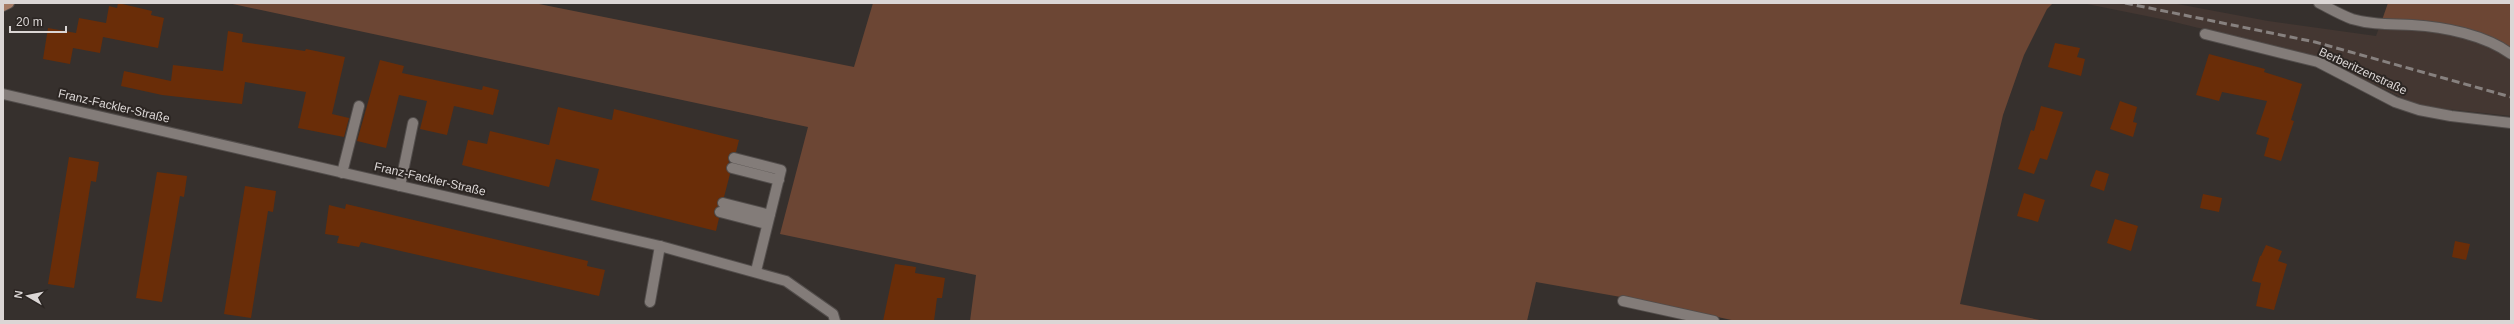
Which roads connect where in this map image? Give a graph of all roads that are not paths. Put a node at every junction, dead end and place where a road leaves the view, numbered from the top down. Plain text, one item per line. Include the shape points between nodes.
1 (10, 3) edge
2 (2319, 3) edge
3 (3, 6) edge
4 (2205, 34) dead end
5 (2511, 54) edge
6 (3, 94) edge
7 (360, 106) dead end
8 (414, 122) dead end
9 (2511, 122) edge
10 (733, 163) dead end
11 (342, 172) junction
12 (400, 186) junction
13 (722, 208) dead end
14 (769, 219) junction
15 (660, 246) junction
16 (756, 271) junction
17 (1623, 301) dead end
18 (650, 302) dead end
19 (835, 321) edge
20 (1714, 321) edge

1 - 3 main road
2 - 5 street via 2351,19 2470,35 2499,45
4 - 9 street, Berberitzenstraße via 2318,62 2395,102 2419,110
6 - 11 street, Franz-Fackler-Straße
7 - 11 street
8 - 12 street
10 - 14 street via 781,170
11 - 12 street, Franz-Fackler-Straße
12 - 15 street, Franz-Fackler-Straße
13 - 14 street
14 - 16 street
15 - 16 street, Franz-Fackler-Straße
15 - 18 street
16 - 19 street, Franz-Fackler-Straße via 786,281 833,314
17 - 20 street

